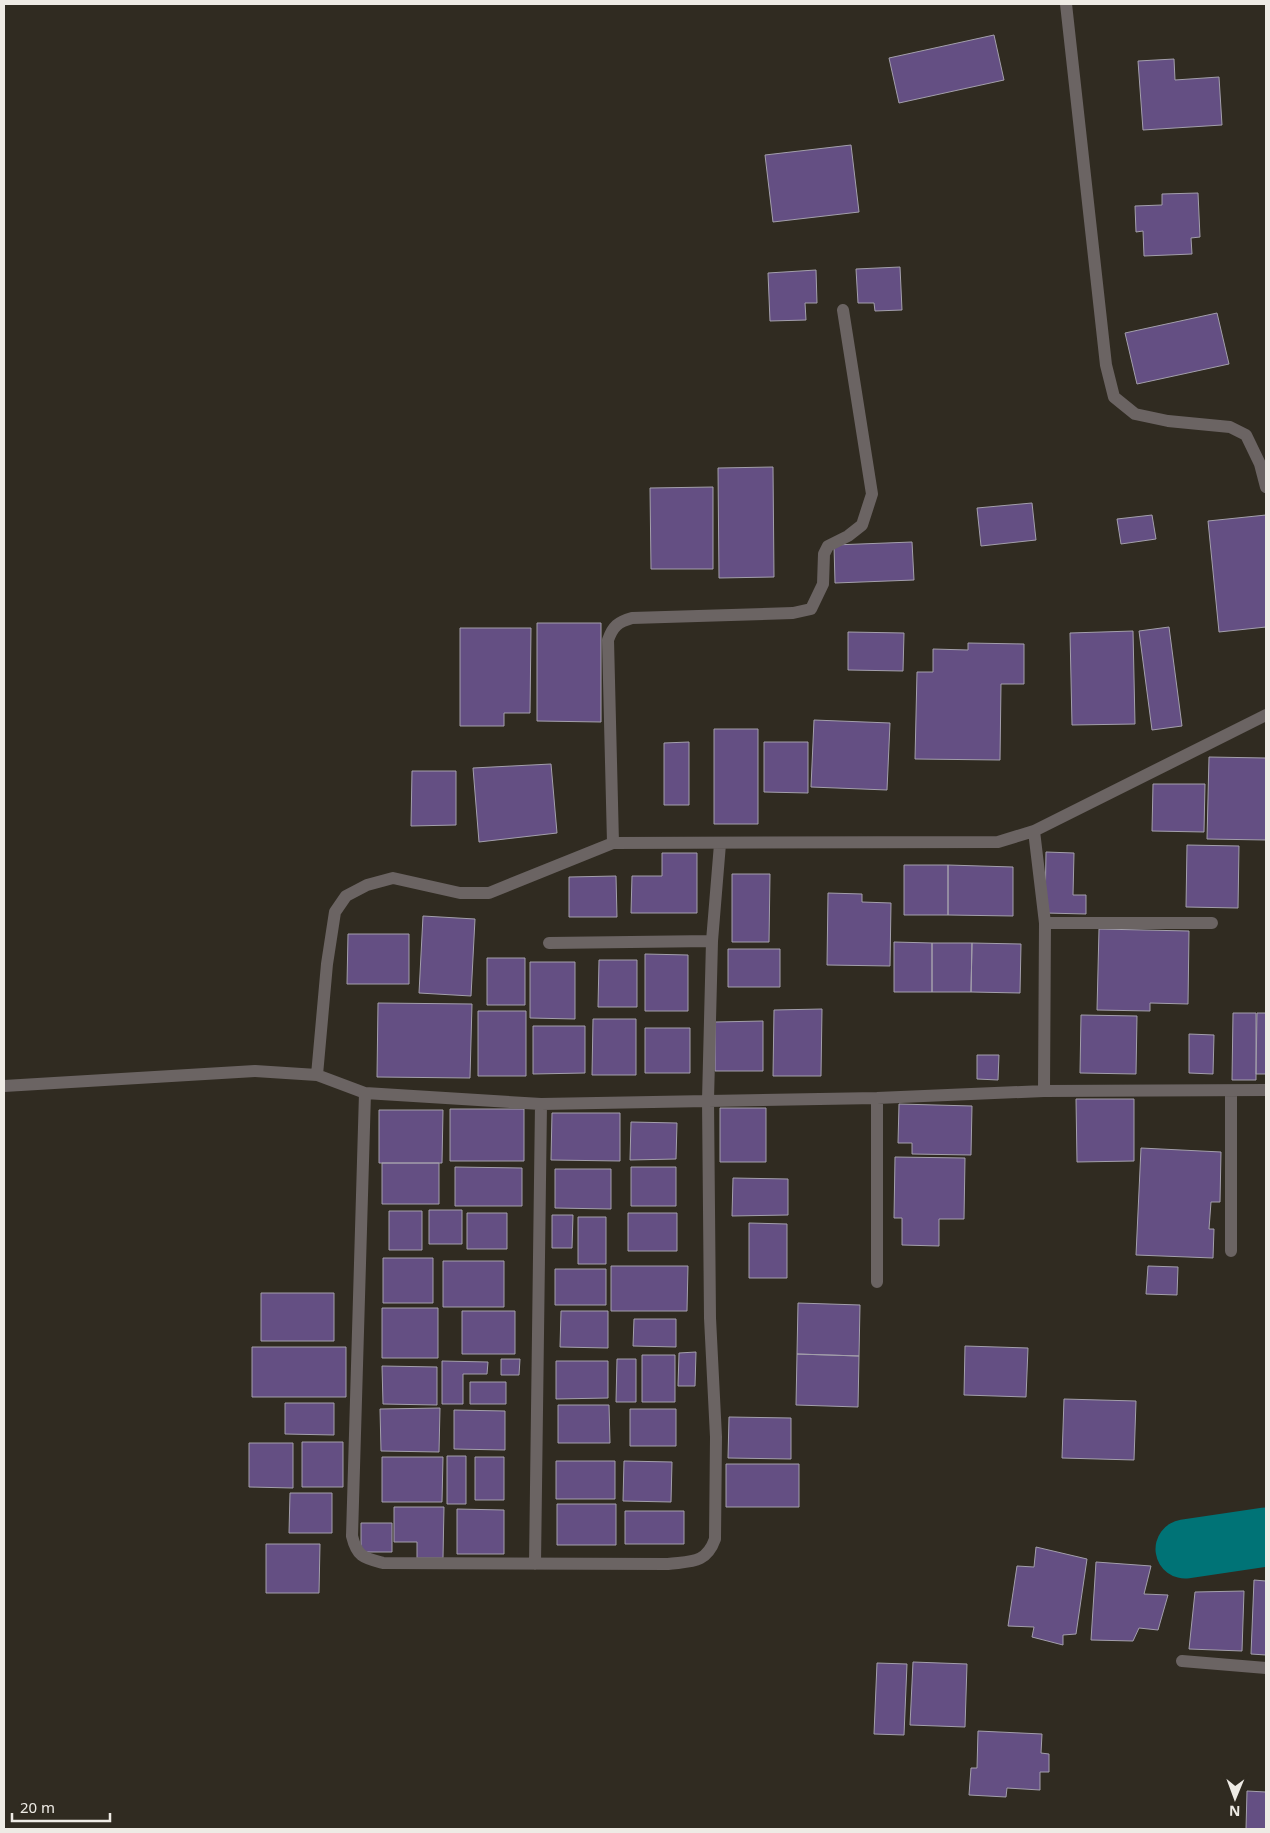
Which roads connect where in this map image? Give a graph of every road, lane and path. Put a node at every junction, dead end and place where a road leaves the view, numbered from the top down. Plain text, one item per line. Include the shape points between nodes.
1 (1066, 4) edge
2 (843, 310) dead end
3 (1266, 487) edge
4 (1266, 716) edge
5 (1034, 831) junction
6 (613, 843) junction
7 (720, 844) junction
8 (1212, 922) dead end
9 (1046, 923) junction
10 (712, 941) junction
11 (549, 944) dead end
12 (317, 1075) junction
13 (4, 1086) edge
14 (1266, 1090) edge
15 (1044, 1091) junction
16 (1231, 1091) junction
17 (365, 1093) junction
18 (877, 1098) junction
19 (708, 1100) junction
20 (541, 1104) junction
21 (1231, 1251) dead end
22 (877, 1282) dead end
23 (535, 1564) junction
24 (1182, 1661) dead end
25 (1266, 1668) edge

1 - 3 street via 1106,365 1114,397 1135,414 1230,427 1246,435 1260,464
2 - 6 street via 872,494 862,525 828,546 824,554 823,584 811,609 793,613 632,618 620,621 612,630 608,640
4 - 5 street
5 - 7 street via 998,842
5 - 9 street
6 - 7 street
6 - 12 street via 489,893 460,893 393,878 367,884 346,896 335,912
7 - 10 street
8 - 9 street
9 - 15 street
10 - 11 street
10 - 19 street
12 - 13 street via 255,1071
12 - 17 street
14 - 16 street
15 - 16 street
15 - 18 street
16 - 21 street
17 - 20 street
17 - 23 street via 352,1536 355,1550 365,1558 383,1563
18 - 19 street
18 - 22 street
19 - 20 street
19 - 23 street via 710,1318 716,1437 715,1539 710,1552 699,1560 668,1564
20 - 23 street
24 - 25 street

